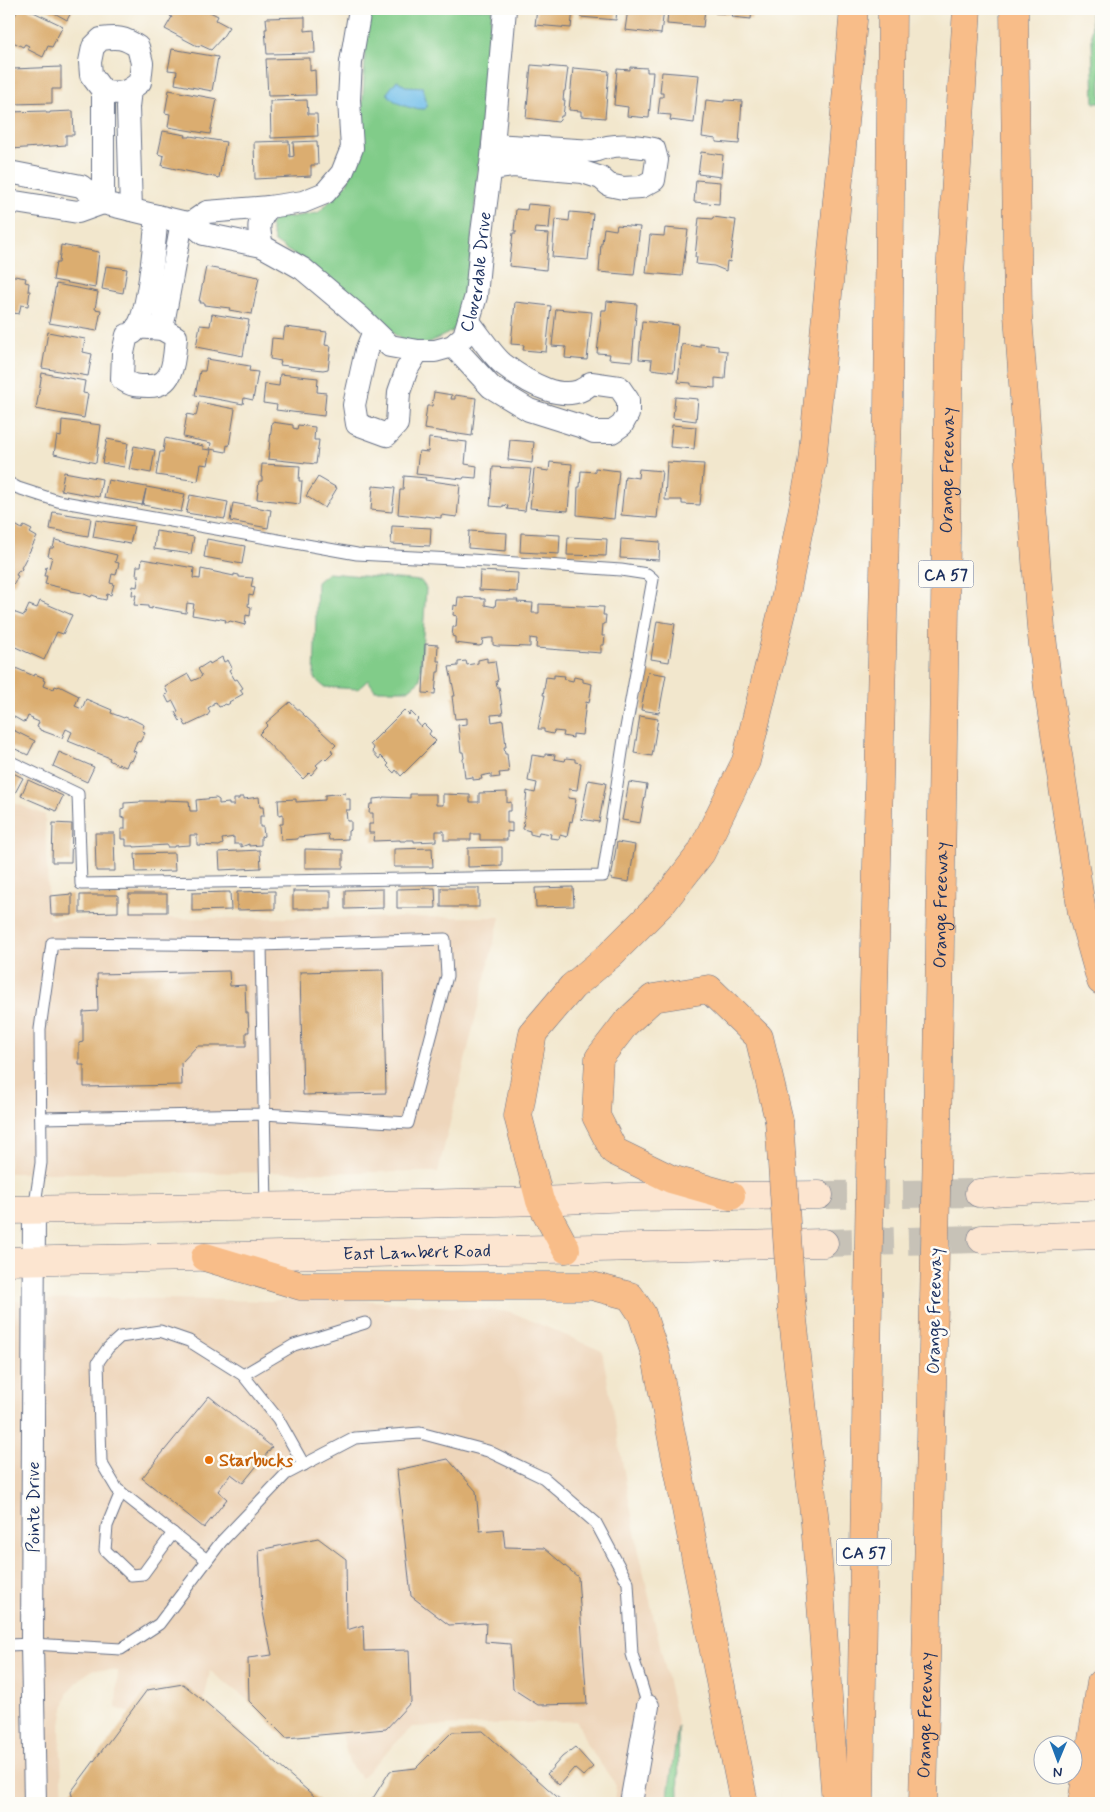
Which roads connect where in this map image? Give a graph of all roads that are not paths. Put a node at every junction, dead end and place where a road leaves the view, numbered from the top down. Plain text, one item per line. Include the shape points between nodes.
1 (362, 9) edge
2 (505, 9) edge
3 (854, 9) edge
4 (892, 9) edge
5 (967, 9) edge
6 (1013, 20) edge
7 (130, 90) junction
8 (103, 91) junction
9 (493, 146) junction
10 (607, 146) junction
11 (490, 169) junction
12 (9, 172) edge
13 (601, 178) junction
14 (9, 201) edge
15 (103, 203) junction
16 (269, 207) junction
17 (131, 210) junction
18 (157, 216) junction
19 (187, 223) junction
20 (262, 246) junction
21 (469, 322) junction
22 (137, 327) junction
23 (162, 329) junction
24 (374, 330) junction
25 (453, 346) junction
26 (418, 351) junction
27 (584, 390) junction
28 (583, 427) junction
29 (9, 483) edge
30 (9, 762) edge
31 (261, 945) junction
32 (1101, 981) edge
33 (264, 1114) junction
34 (41, 1118) junction
35 (1101, 1185) edge
36 (979, 1193) tunnel mouth
37 (819, 1195) tunnel mouth
38 (731, 1196) junction
39 (540, 1201) junction
40 (266, 1207) junction
41 (21, 1210) edge
42 (1101, 1235) edge
43 (982, 1239) tunnel mouth
44 (824, 1243) tunnel mouth
45 (566, 1249) junction
46 (205, 1257) junction
47 (22, 1261) edge
48 (365, 1322) dead end
49 (242, 1376) junction
50 (304, 1465) junction
51 (121, 1492) junction
52 (173, 1532) junction
53 (207, 1560) junction
54 (32, 1644) junction
55 (9, 1645) edge
56 (1101, 1683) edge
57 (648, 1706) joint
58 (35, 1803) edge
59 (631, 1803) edge
60 (744, 1803) edge
61 (836, 1803) edge
62 (860, 1803) edge
63 (923, 1803) edge
64 (1082, 1803) edge

1 - 16 street via 351,62 352,148 342,173 325,193 303,202
2 - 9 street, Cloverdale Drive
3 - 39 highway via 812,462 784,604 746,761 701,853 664,901 572,987 532,1033 518,1116
4 - 62 highway, CA 57, bridge via 888,410 871,1112
5 - 63 highway, Orange Freeway / CA 57, bridge via 950,274
6 - 32 highway via 1018,315 1042,628 1082,913
7 - 8 street via 115,94
7 - 8 street via 140,82 142,63 138,46 114,37 101,38 93,48 90,62 91,75
7 - 17 street
8 - 15 street
9 - 10 street via 594,151
9 - 11 street, Cloverdale Drive
10 - 13 street via 599,156
10 - 13 street via 632,145 654,149 657,160 654,180 641,187 624,188 609,185
11 - 13 street via 514,166 582,172
11 - 21 street, Cloverdale Drive via 476,296
12 - 15 street, Cloverdale Drive via 81,186
14 - 15 street via 78,212
15 - 17 street, Cloverdale Drive
16 - 19 street via 207,212
16 - 20 street via 260,218 258,229
17 - 18 street, Cloverdale Drive
18 - 19 street, Cloverdale Drive
18 - 22 street via 147,297
19 - 20 street, Cloverdale Drive via 204,234
19 - 23 street
20 - 24 street, Cloverdale Drive via 303,269
21 - 25 street, Cloverdale Drive via 464,336
21 - 27 street via 502,363 540,388 567,394
22 - 23 street
22 - 23 street via 127,335 123,353 122,378 132,386 158,387 167,380 174,361 176,338
24 - 26 street, Cloverdale Drive via 390,346
24 - 26 street via 366,350 354,405 357,424 387,435 397,424 399,392
25 - 26 street, Cloverdale Drive
25 - 28 street via 491,387 529,410
27 - 28 street via 580,409
27 - 28 street via 592,383 619,387 628,400 628,414 622,425 612,432 594,432
29 - 30 lane via 58,501 357,554 621,570 647,574 653,579 603,876 80,884 78,794
31 - 33 lane
31 - 33 lane via 445,939 447,976 408,1123
31 - 34 lane via 52,943 40,1029
33 - 34 lane
33 - 40 lane
34 - 41 lane via 41,1163
35 - 36 main road
37 - 38 main road
38 - 39 main road
38 - 61 highway, bridge via 671,1179 614,1151 596,1116 599,1058 626,1023 653,998 709,988 759,1037 779,1120 792,1310 815,1523
39 - 40 main road
39 - 45 highway
40 - 41 main road
41 - 47 street, Pointe Drive
42 - 43 main road
44 - 45 main road, East Lambert Road
45 - 46 main road, East Lambert Road
46 - 47 main road, East Lambert Road
46 - 60 highway via 301,1286 592,1286 630,1296 642,1314 656,1356
47 - 54 street, Pointe Drive
48 - 49 lane via 294,1346
49 - 50 lane via 278,1419
49 - 51 lane via 188,1341 160,1331 120,1337 108,1348 98,1362 101,1462
50 - 53 lane via 286,1474
50 - 57 lane via 355,1438 420,1433 488,1451 544,1478 596,1523 628,1584 632,1654
51 - 52 lane
51 - 52 lane via 107,1526 105,1550 131,1575 143,1574
52 - 53 lane
53 - 54 lane via 159,1624 121,1649
54 - 55 lane
54 - 58 street, Pointe Drive
56 - 64 highway
57 - 59 street

